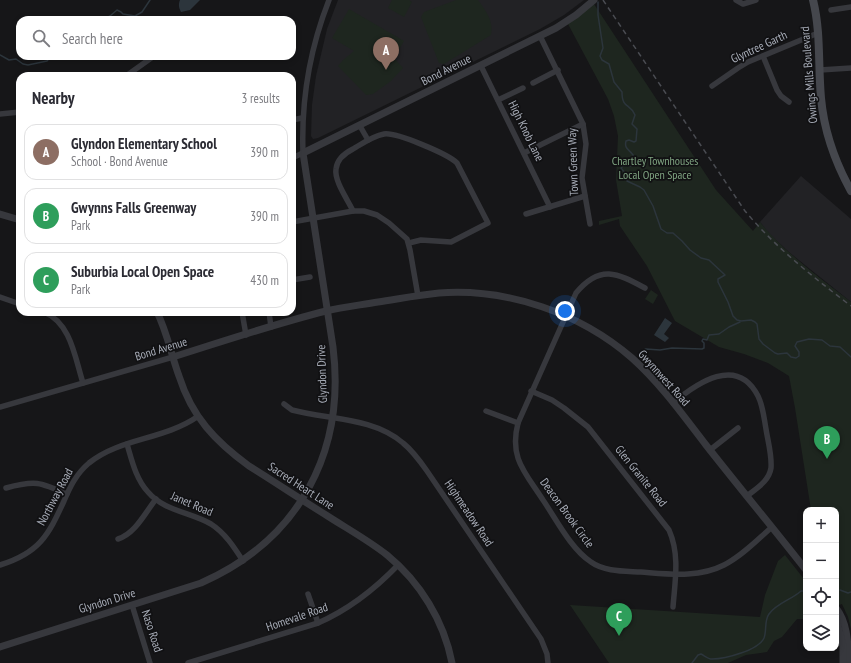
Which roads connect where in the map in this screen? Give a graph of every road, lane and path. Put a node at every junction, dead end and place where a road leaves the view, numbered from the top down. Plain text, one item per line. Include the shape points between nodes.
1 (329, 0) edge
2 (594, 0) edge
3 (736, 0) edge
4 (756, 0) edge
5 (813, 0) edge
6 (851, 7) edge
7 (831, 10) dead end
8 (818, 33) junction
9 (540, 36) junction
10 (763, 56) junction
11 (148, 60) edge
12 (481, 66) junction
13 (851, 68) edge
14 (558, 70) junction
15 (820, 70) junction
16 (132, 72) edge
17 (533, 83) dead end
18 (712, 86) dead end
19 (523, 88) dead end
20 (498, 100) junction
21 (789, 102) dead end
22 (16, 112) edge
23 (0, 114) edge
24 (302, 118) junction
25 (296, 119) edge
26 (583, 124) junction
27 (360, 126) junction
28 (368, 140) junction
29 (304, 153) junction
30 (524, 153) junction
31 (296, 156) edge
32 (851, 191) edge
33 (585, 196) junction
34 (550, 207) junction
35 (353, 211) junction
36 (0, 214) edge
37 (526, 214) dead end
38 (313, 218) junction
39 (16, 219) edge
40 (296, 221) edge
41 (590, 224) dead end
42 (409, 243) junction
43 (310, 277) dead end
44 (296, 279) edge
45 (644, 288) dead end
46 (418, 296) junction
47 (0, 297) edge
48 (16, 303) edge
49 (328, 311) junction
50 (566, 315) junction
51 (51, 316) edge
52 (159, 316) edge
53 (243, 316) edge
54 (270, 316) edge
55 (271, 327) junction
56 (246, 335) junction
57 (173, 357) junction
58 (83, 383) junction
59 (532, 391) junction
60 (673, 403) junction
61 (284, 404) dead end
62 (0, 407) edge
63 (486, 411) dead end
64 (197, 417) junction
65 (333, 418) junction
66 (518, 423) junction
67 (738, 428) dead end
68 (127, 444) junction
69 (710, 450) junction
70 (6, 488) dead end
71 (66, 494) junction
72 (747, 496) junction
73 (156, 500) junction
74 (301, 500) junction
75 (772, 527) junction
76 (118, 539) dead end
77 (243, 561) junction
78 (0, 565) edge
79 (398, 565) junction
80 (803, 566) edge
81 (676, 574) junction
82 (308, 594) dead end
83 (132, 605) junction
84 (674, 607) dead end
85 (839, 612) edge
86 (318, 623) junction
87 (839, 630) edge
88 (0, 647) edge
89 (848, 653) edge
90 (150, 663) edge
91 (188, 663) edge
92 (452, 663) edge
93 (548, 663) edge
94 (843, 663) edge
95 (849, 663) edge

1 - 24 street, Glyndon Drive via 314,45
2 - 9 street, Bond Avenue via 568,21
3 - 4 street via 743,4
5 - 8 main road, Owings Mills Boulevard
6 - 7 street
8 - 10 street, Glyntree Garth
8 - 15 main road, Owings Mills Boulevard
9 - 12 street, Bond Avenue
9 - 14 street, Town Green Way
10 - 18 street, Glyntree Garth via 738,68
10 - 21 street via 778,90 784,100
11 - 16 street
12 - 20 street, High Knob Lane
12 - 27 street, Bond Avenue
13 - 15 street
14 - 17 street
14 - 26 street, Town Green Way
15 - 32 main road, Owings Mills Boulevard via 826,128 834,156
19 - 20 street
20 - 30 street, High Knob Lane
22 - 23 street
24 - 25 street
24 - 29 street, Glyndon Drive
26 - 30 street
26 - 33 street, Town Green Way via 586,144 582,171
27 - 28 street
27 - 29 street, Bond Avenue
28 - 35 street via 342,157 337,165 339,183
28 - 42 street via 382,134 394,134 454,160 488,223 451,242 421,240
29 - 31 street
29 - 38 street, Glyndon Drive
30 - 34 street, High Knob Lane
33 - 34 street
33 - 41 street, Town Green Way
34 - 37 street
35 - 38 street
35 - 42 street via 377,215 404,235
36 - 39 street
38 - 40 street
38 - 49 street, Glyndon Drive
42 - 46 street
43 - 44 street
45 - 50 street, Deacon Brook Circle via 618,275 600,275 582,287 572,300
46 - 49 street, Gwynnwest Road
46 - 50 street, Gwynnwest Road via 457,292 490,295 534,304
47 - 48 street
49 - 55 street, Bond Avenue
49 - 65 street, Glyndon Drive via 336,365
50 - 59 street, Deacon Brook Circle
50 - 60 street, Gwynnwest Road via 619,348 648,374
51 - 58 street via 65,329
52 - 57 street, Sacred Heart Lane
53 - 56 street
54 - 55 street
55 - 56 street, Bond Avenue
56 - 57 street, Bond Avenue
57 - 58 street, Bond Avenue
57 - 64 street, Sacred Heart Lane via 183,388
58 - 62 street, Bond Avenue
59 - 66 street, Deacon Brook Circle
59 - 81 street, Glen Granite Road via 552,400 588,427 665,524 675,547
60 - 69 street, Gwynnwest Road
60 - 72 street via 697,385 723,376 741,379 756,393 764,417 772,468 767,478
61 - 65 street, Highmeadow Road via 292,410
63 - 66 street
64 - 68 street, Northway Road via 178,428
64 - 74 street, Sacred Heart Lane via 232,453
65 - 74 street, Glyndon Drive via 322,461
65 - 93 street, Highmeadow Road via 377,428 396,438 412,452 541,639
66 - 81 street, Deacon Brook Circle via 514,443 519,462 575,547 584,556 610,570
67 - 69 street
68 - 71 street, Northway Road via 107,452 88,464 76,476
68 - 73 street, Janet Road via 139,479
69 - 72 street, Gwynnwest Road
70 - 71 street via 35,482
71 - 78 street, Northway Road via 54,523 42,540 27,554
72 - 75 street, Gwynnwest Road
73 - 76 street via 131,532
73 - 77 street, Janet Road via 215,527 231,542
74 - 77 street, Glyndon Drive via 268,540
74 - 79 street, Sacred Heart Lane via 373,545
75 - 80 street, Gwynnwest Road
75 - 81 street, Deacon Brook Circle via 725,564 704,572
77 - 83 street, Glyndon Drive via 201,583
79 - 86 street, Homevale Road via 367,595
79 - 92 street, Sacred Heart Lane via 432,608 446,640
81 - 84 street, Glen Granite Road
82 - 86 street
83 - 88 street, Glyndon Drive
83 - 90 street, Naso Road
85 - 89 street
86 - 91 street, Homevale Road
87 - 89 street
89 - 94 street
89 - 95 street

